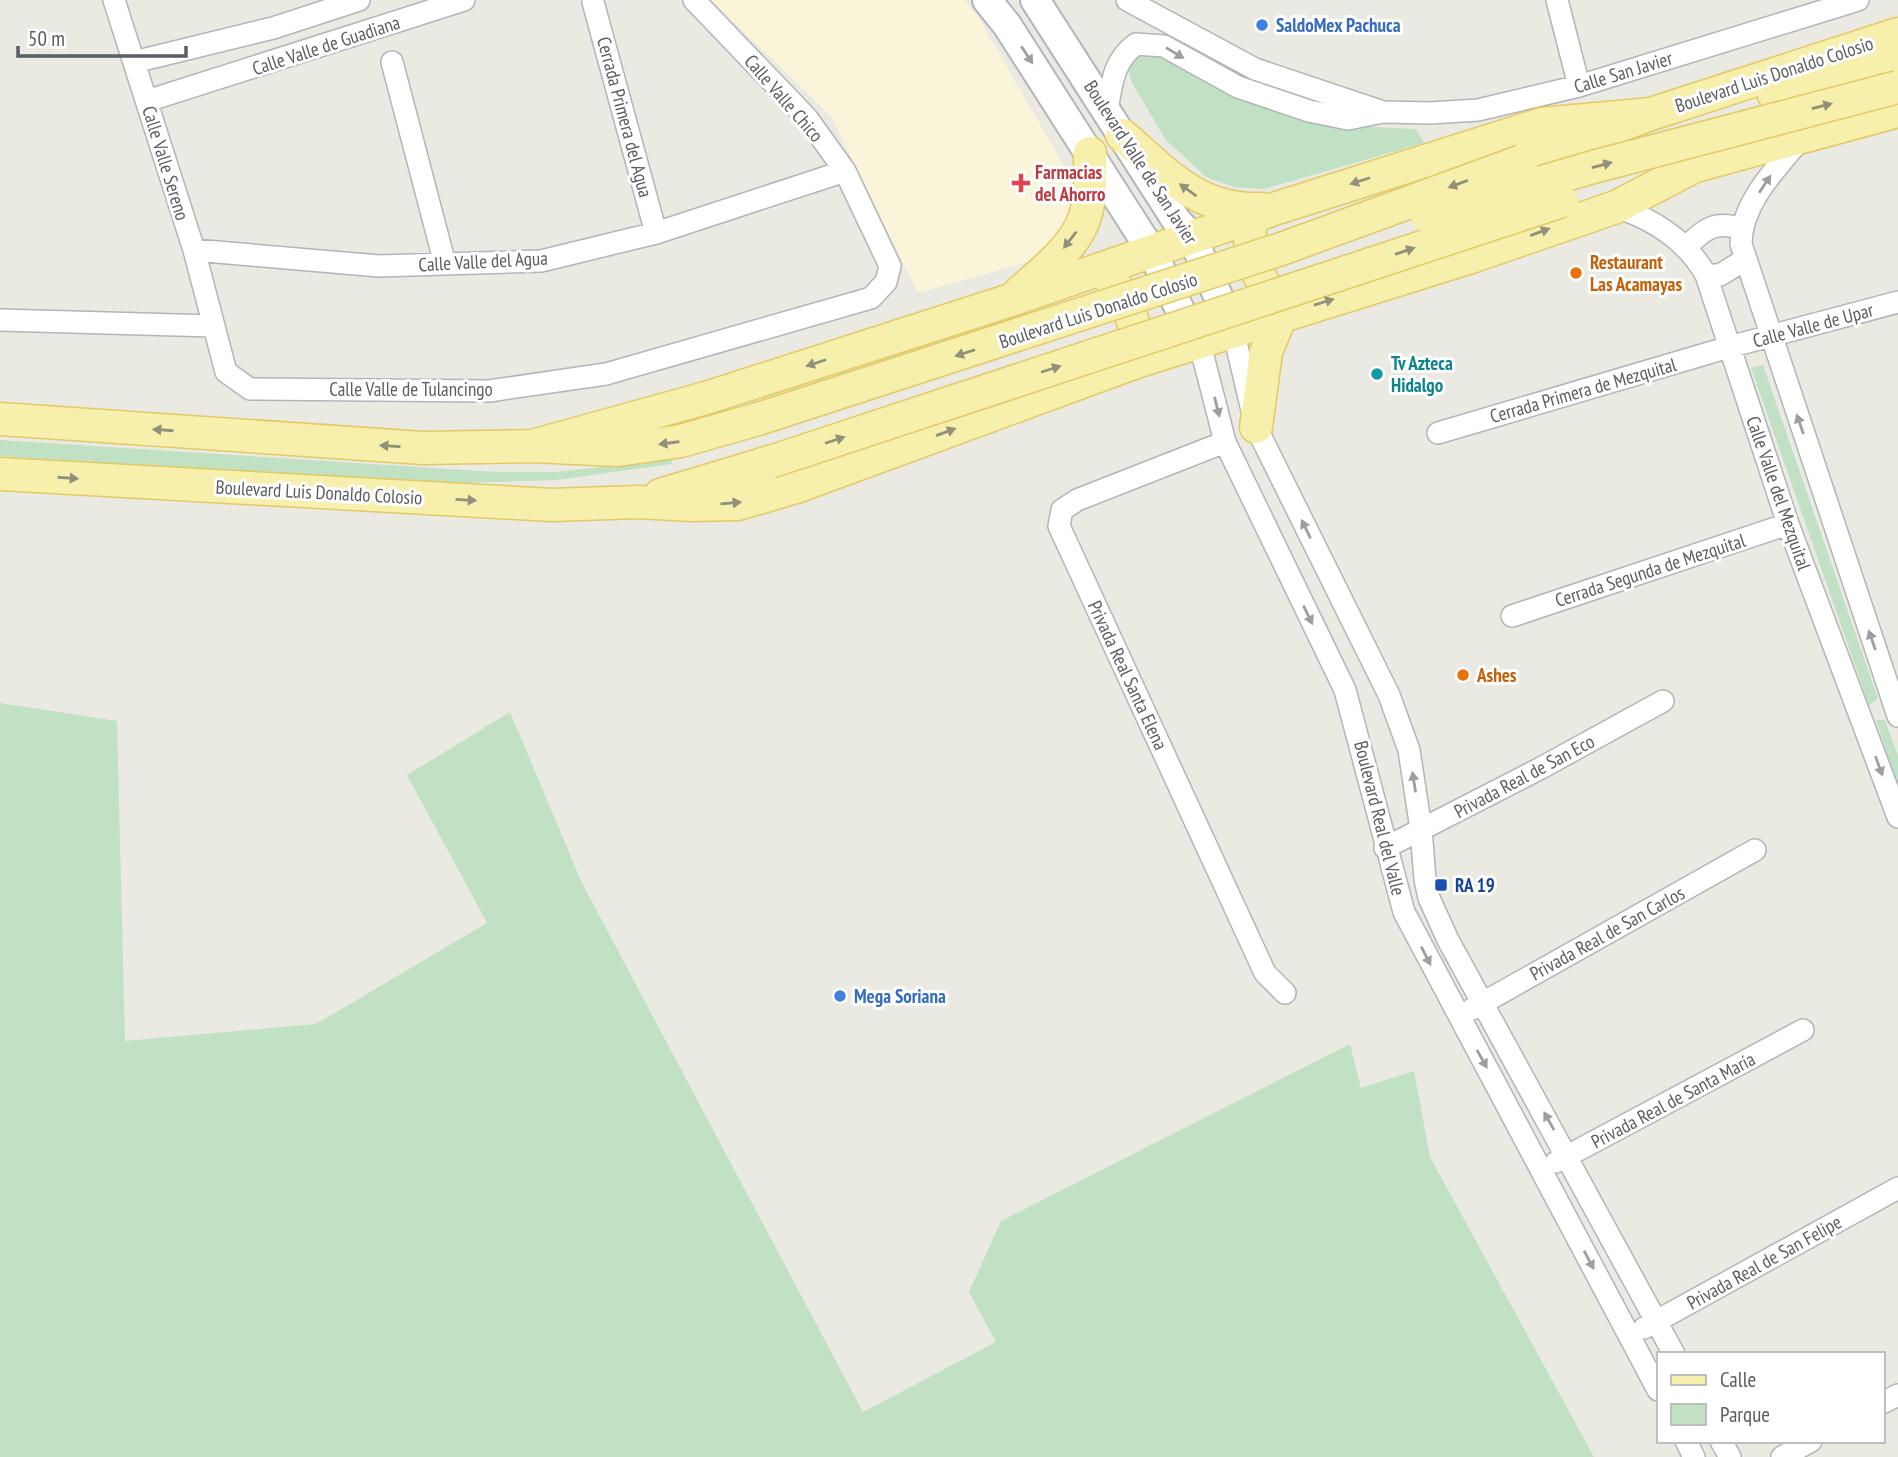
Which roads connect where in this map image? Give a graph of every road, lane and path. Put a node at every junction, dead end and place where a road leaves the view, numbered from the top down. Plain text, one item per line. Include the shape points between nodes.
1 (114, 0) edge
2 (359, 0) edge
3 (464, 0) edge
4 (694, 0) edge
5 (986, 0) edge
6 (1035, 0) edge
7 (1125, 0) edge
8 (1557, 0) edge
9 (1858, 0) edge
10 (593, 2) dead end
11 (1898, 34) edge
12 (1136, 44) junction
13 (134, 62) junction
14 (392, 62) dead end
15 (1898, 63) edge
16 (1255, 69) junction
17 (1579, 86) junction
18 (1898, 87) edge
19 (1315, 90) junction
20 (1248, 91) junction
21 (147, 101) junction
22 (1687, 103) junction
23 (1309, 111) junction
24 (1383, 111) junction
25 (1898, 111) edge
26 (1651, 114) junction
27 (1115, 122) junction
28 (1804, 135) junction
29 (1090, 153) junction
30 (1693, 167) junction
31 (845, 171) junction
32 (1616, 207) junction
33 (1263, 213) junction
34 (1741, 229) junction
35 (656, 233) junction
36 (1192, 237) junction
37 (1686, 248) junction
38 (194, 250) junction
39 (1152, 252) junction
40 (1746, 260) junction
41 (445, 264) junction
42 (1102, 269) junction
43 (1706, 275) junction
44 (886, 282) joint
45 (1011, 300) junction
46 (1898, 302) edge
47 (1284, 314) junction
48 (0, 320) edge
49 (214, 326) junction
50 (1233, 330) junction
51 (1199, 331) junction
52 (1770, 337) junction
53 (1728, 347) junction
54 (1139, 361) junction
55 (0, 419) edge
56 (1256, 427) junction
57 (1438, 433) dead end
58 (1225, 442) junction
59 (532, 446) junction
60 (0, 474) edge
61 (638, 502) junction
62 (1788, 524) junction
63 (1512, 616) dead end
64 (1663, 701) dead end
65 (1897, 708) edge
66 (1861, 716) junction
67 (1898, 817) edge
68 (1422, 829) junction
69 (1385, 848) junction
70 (1755, 850) dead end
71 (1429, 898) junction
72 (1404, 912) junction
73 (1285, 993) dead end
74 (1483, 1003) junction
75 (1458, 1017) junction
76 (1803, 1030) dead end
77 (1568, 1156) junction
78 (1542, 1170) junction
79 (1898, 1188) edge
80 (1656, 1322) junction
81 (1630, 1336) junction
82 (1673, 1352) edge
83 (1657, 1388) edge
84 (1807, 1443) edge
85 (1782, 1457) edge

1 - 13 street, Calle Valle Sereno
2 - 13 street, Calle Valle de Guadiana
3 - 21 street, Calle Valle de Guadiana
4 - 31 street, Calle Valle Chico via 807,118
5 -> 29 main road, Boulevard Valle de San Javier
6 - 27 main road, Boulevard Valle de San Javier
7 - 12 street, Calle San Javier via 1135,20
7 - 16 street, Calle San Javier
8 - 17 street
9 - 17 street, Calle San Javier
10 - 35 street, Cerrada Primera del Agua
11 - 22 main road, Boulevard Luis Donaldo Colosio
12 -> 20 street, Calle San Javier via 1164,46
12 - 27 street via 1115,67
13 - 21 street, Calle Valle Sereno
14 - 41 street
15 - 22 main road via 1714,110
16 - 19 street, Calle San Javier
16 - 20 street
17 - 24 street, Calle San Javier via 1478,110
51 -> 18 main road, bridge via 1230,286 1315,253 1593,167
19 - 23 street
19 - 24 street, Calle San Javier
20 - 23 street, Calle San Javier
21 - 38 street, Calle Valle Sereno
22 - 26 main road, Boulevard Luis Donaldo Colosio
23 - 24 street, Calle San Javier via 1348,119
25 - 28 main road, Boulevard Luis Donaldo Colosio
26 -> 33 main road, Boulevard Luis Donaldo Colosio via 1542,124
26 -> 59 main road, Boulevard Luis Donaldo Colosio, bridge via 1272,252 681,442 618,450
33 -> 27 main road via 1194,196
27 - 36 main road, Boulevard Valle de San Javier via 1176,220
28 - 30 main road, Boulevard Luis Donaldo Colosio
34 -> 28 street via 1762,186
29 - 39 main road, Boulevard Valle de San Javier
29 -> 45 main road via 1084,220 1054,260
30 - 32 main road, Boulevard Luis Donaldo Colosio
51 -> 30 main road, Boulevard Luis Donaldo Colosio, bridge via 1562,201
31 - 35 street, Calle Valle del Agua
31 - 44 street, Calle Valle Chico via 890,266
32 - 37 street, Calle Valle del Mezquital via 1659,226
47 -> 32 main road, Boulevard Luis Donaldo Colosio
33 - 36 main road, Boulevard Luis Donaldo Colosio
33 - 47 main road via 1248,242 1254,270
34 - 37 street via 1714,225
34 - 40 street
35 - 41 street, Calle Valle del Agua via 541,261
36 - 39 main road, Boulevard Luis Donaldo Colosio
36 - 50 main road, Boulevard Valle de San Javier
37 - 43 street, Calle Valle del Mezquital
38 - 41 street, Calle Valle del Agua via 379,266
38 - 49 street, Calle Valle Sereno
39 - 42 main road, Boulevard Luis Donaldo Colosio
39 - 51 main road, Boulevard Valle de San Javier
40 - 43 street via 1720,275
40 - 52 street
42 - 45 main road, Boulevard Luis Donaldo Colosio
42 - 54 main road via 1130,310 1138,335
43 - 53 street, Calle Valle del Mezquital
44 - 49 street, Calle Valle de Tulancingo via 871,298 606,374 489,391 250,389 226,372
45 -> 59 main road, Boulevard Luis Donaldo Colosio via 706,398
46 - 52 street, Calle Valle de Upar
47 - 50 main road, Boulevard Luis Donaldo Colosio
47 - 56 main road via 1266,352
48 - 49 street
50 - 51 main road, Boulevard Luis Donaldo Colosio
50 - 56 street, Boulevard Real del Valle
51 - 54 main road, Boulevard Luis Donaldo Colosio
51 -> 58 street, Boulevard Real del Valle
61 -> 51 main road, Boulevard Luis Donaldo Colosio, bridge
52 - 53 street, Calle Valle de Upar
65 -> 52 street
53 - 57 street, Cerrada Primera de Mezquital
53 - 62 street, Calle Valle del Mezquital
61 -> 54 main road, Boulevard Luis Donaldo Colosio via 738,504 803,485
59 -> 55 main road, Boulevard Luis Donaldo Colosio via 423,448
68 -> 56 street, Boulevard Real del Valle via 1409,750 1389,695
58 -> 69 street, Boulevard Real del Valle via 1345,690
58 - 73 street, Privada Real Santa Elena via 1077,500 1062,510 1059,526 1265,973
60 -> 61 main road, Boulevard Luis Donaldo Colosio via 552,505
62 - 63 street, Cerrada Segunda de Mezquital
62 - 66 street, Calle Valle del Mezquital
64 - 68 street, Privada Real de San Eco
65 - 66 street
66 -> 67 street, Calle Valle del Mezquital
68 - 69 street, Privada Real de San Eco
68 - 71 street, Boulevard Real del Valle
69 - 72 street, Boulevard Real del Valle
70 - 74 street, Privada Real de San Carlos
71 - 72 street
71 - 74 street, Boulevard Real del Valle
72 -> 75 street, Boulevard Real del Valle
74 - 75 street, Privada Real de San Carlos
77 -> 74 street, Boulevard Real del Valle
75 -> 78 street, Boulevard Real del Valle
76 - 77 street, Privada Real de Santa María
77 - 78 street, Privada Real de Santa María
77 - 80 street, Boulevard Real del Valle
78 -> 81 street, Boulevard Real del Valle
79 - 80 street, Privada Real de San Felipe
80 - 81 street, Privada Real de San Felipe
80 - 82 street, Boulevard Real del Valle
81 - 83 street, Boulevard Real del Valle
84 - 85 street

